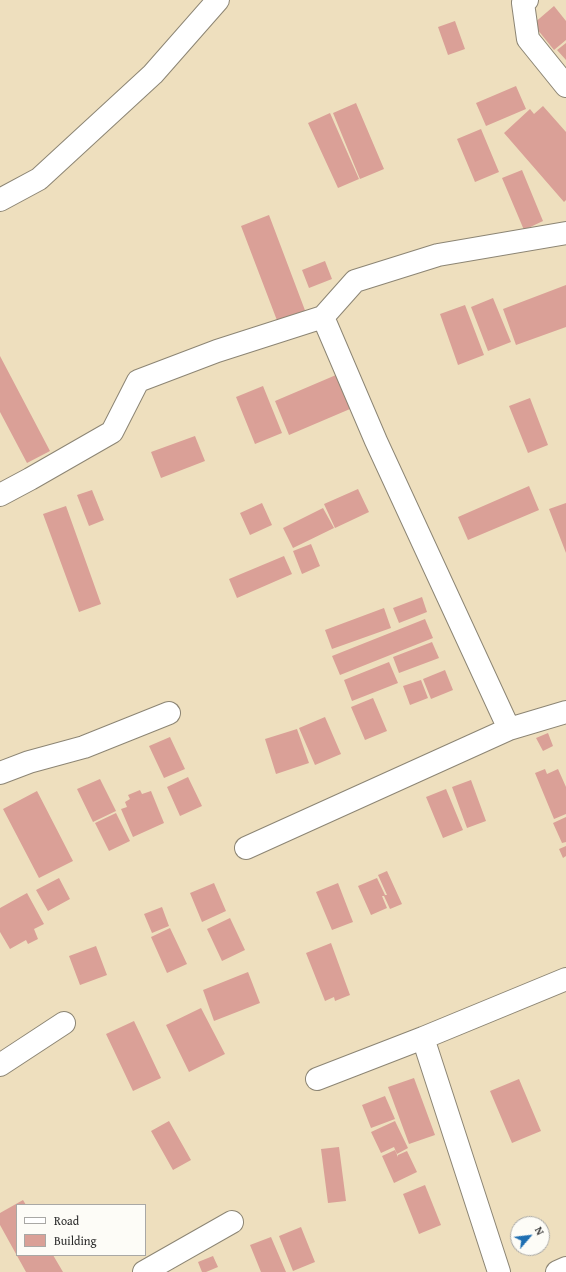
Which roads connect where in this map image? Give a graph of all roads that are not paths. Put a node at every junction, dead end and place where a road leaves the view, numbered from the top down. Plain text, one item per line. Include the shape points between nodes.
1 (218, 0) edge
2 (527, 0) edge
3 (566, 86) edge
4 (0, 200) edge
5 (566, 233) edge
6 (323, 317) junction
7 (0, 495) edge
8 (566, 712) edge
9 (169, 713) dead end
10 (510, 729) junction
11 (0, 773) edge
12 (246, 848) dead end
13 (566, 979) edge
14 (64, 1023) dead end
15 (424, 1038) junction
16 (0, 1065) edge
17 (317, 1079) dead end
18 (232, 1222) dead end
19 (566, 1268) edge
20 (144, 1272) edge
21 (499, 1272) edge
22 (557, 1272) edge

1 - 4 street via 152,74 39,179
2 - 3 street via 523,3 528,39
5 - 6 street via 438,255 355,281
6 - 7 street via 217,351 138,381 112,432
6 - 10 street via 376,441
8 - 10 street
9 - 11 street via 84,748 29,762
10 - 12 street
13 - 15 street
14 - 16 street
15 - 17 street
15 - 21 street
18 - 20 street
19 - 22 street

